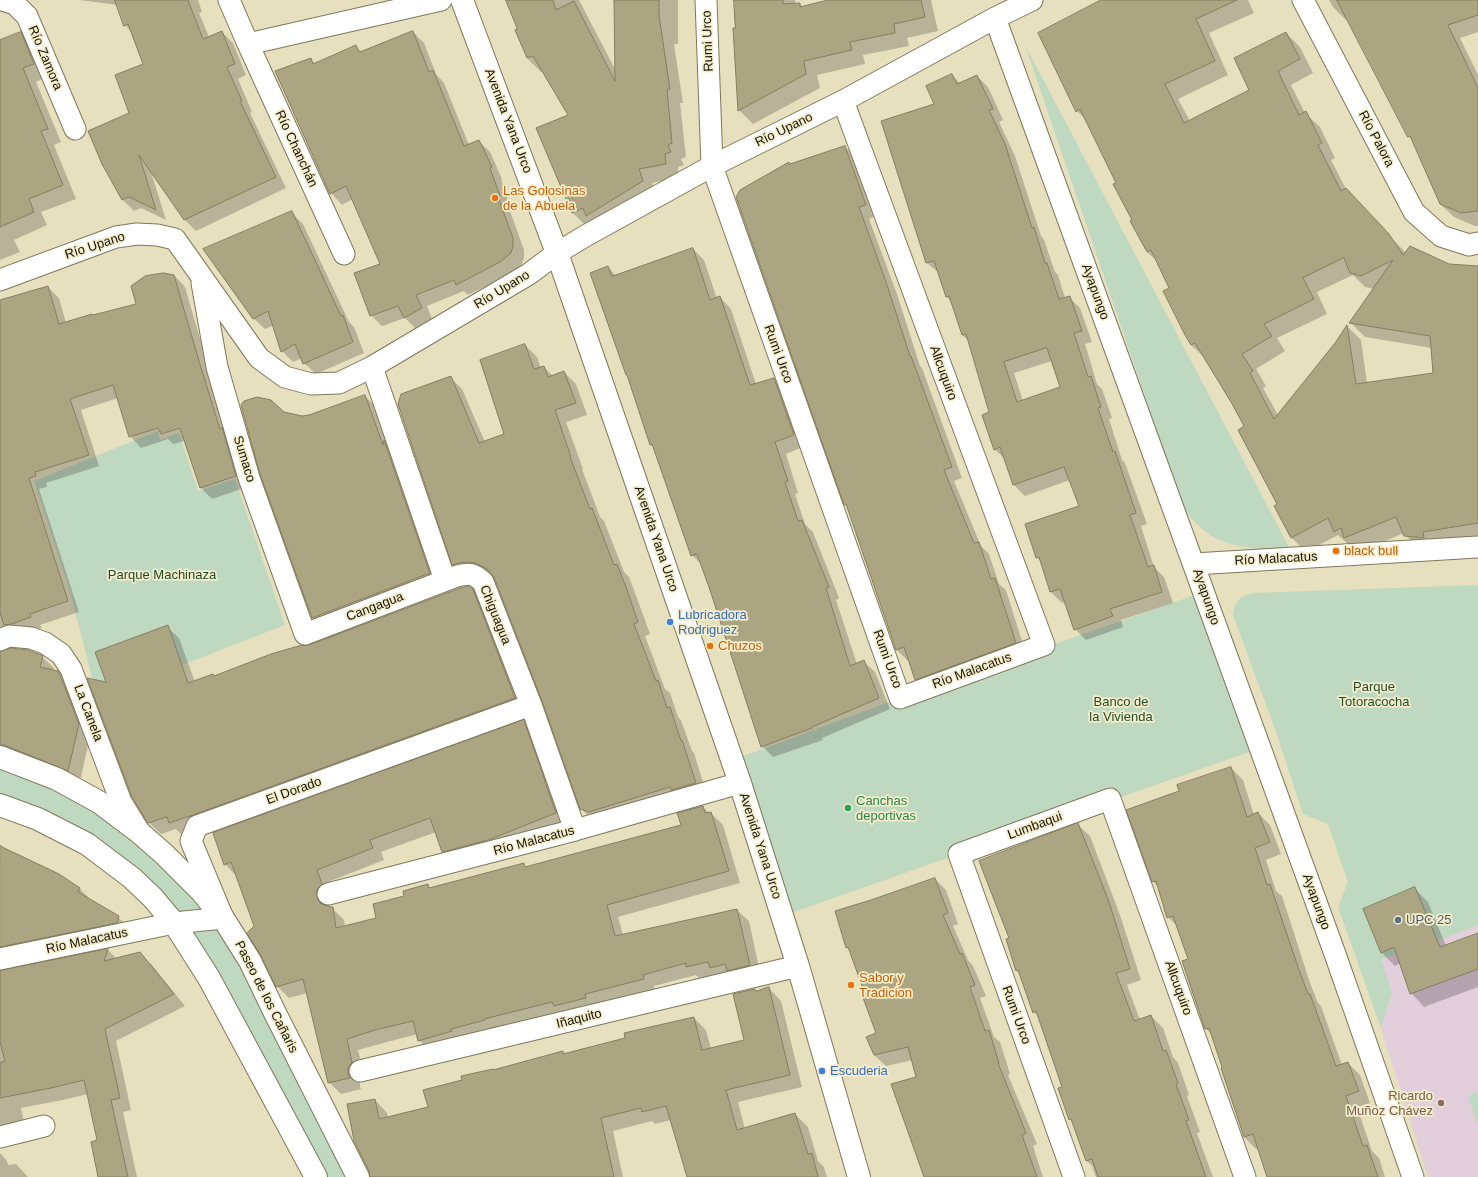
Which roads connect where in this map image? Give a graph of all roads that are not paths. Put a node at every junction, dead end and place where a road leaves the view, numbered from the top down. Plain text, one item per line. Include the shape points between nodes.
1 (2, 0) edge
2 (230, 0) edge
3 (441, 0) edge
4 (462, 0) edge
5 (706, 0) edge
6 (1032, 0) edge
7 (1303, 0) edge
8 (995, 18) junction
9 (248, 44) junction
10 (843, 101) junction
11 (75, 129) dead end
12 (712, 166) junction
13 (1478, 243) edge
14 (557, 253) junction
15 (344, 254) dead end
16 (202, 278) junction
17 (0, 280) edge
18 (372, 368) junction
19 (1478, 547) edge
20 (1194, 564) junction
21 (445, 580) junction
22 (305, 634) joint
23 (0, 640) edge
24 (1044, 645) joint
25 (900, 698) joint
26 (531, 705) junction
27 (0, 757) edge
28 (740, 783) junction
29 (1110, 799) joint
30 (0, 805) edge
31 (575, 830) junction
32 (140, 833) junction
33 (959, 854) joint
34 (328, 894) dead end
35 (223, 918) junction
36 (174, 922) junction
37 (0, 958) edge
38 (798, 966) junction
39 (360, 1071) dead end
40 (44, 1126) dead end
41 (0, 1137) edge
42 (316, 1177) edge
43 (358, 1177) edge
44 (859, 1177) edge
45 (1074, 1177) edge
46 (1245, 1177) edge
47 (1413, 1177) edge

1 - 11 street, Río Zamora via 15,4 27,16
2 - 9 street, Río Chanchán
3 - 9 street
4 - 14 street, Avenida Yana Urco
5 - 12 street, Rumi Urco
6 - 8 street, Río Upano
7 - 13 street, Río Palora via 1414,212 1441,236 1469,245
8 - 10 street, Río Upano
8 - 20 street, Ayapungo
9 - 15 street, Río Chanchán
10 - 12 street, Río Upano
10 - 24 street, Allcuquiro
12 - 14 street, Río Upano
12 - 25 street, Rumi Urco
14 - 18 street, Río Upano via 529,274
14 - 28 street, Avenida Yana Urco
16 - 17 street, Río Upano via 175,239 137,234 116,237
16 - 18 street, Río Upano via 260,358 285,377 311,384 339,383
16 - 22 street, Sumaco via 221,382 249,478
18 - 21 street
19 - 20 street, Río Malacatus
20 - 47 street, Ayapungo
21 - 22 street, Cangagua
21 - 26 street, Chiguagua via 466,574 475,575 483,582
23 - 32 street, La Canela via 9,636 31,638 45,643 61,654 71,669 121,802
24 - 25 street, Río Malacatus
26 - 31 street, Chiguagua
26 - 35 street, El Dorado via 197,826 191,841
27 - 32 street, Paseo de los Cañaris via 71,786 99,802
28 - 31 street, Río Malacatus
28 - 38 street, Avenida Yana Urco
29 - 33 street, Lumbaqui
29 - 46 street, Allcuquiro
30 - 36 street via 38,819 87,844 132,878
31 - 34 street, Río Malacatus
32 - 35 street, Paseo de los Cañaris via 202,892
33 - 45 street, Rumi Urco
35 - 36 street
35 - 43 street, Paseo de los Cañaris via 250,961
36 - 37 street, Río Malacatus
36 - 42 street via 209,978
38 - 39 street, Iñaquito
38 - 44 street, Avenida Yana Urco
40 - 41 street

